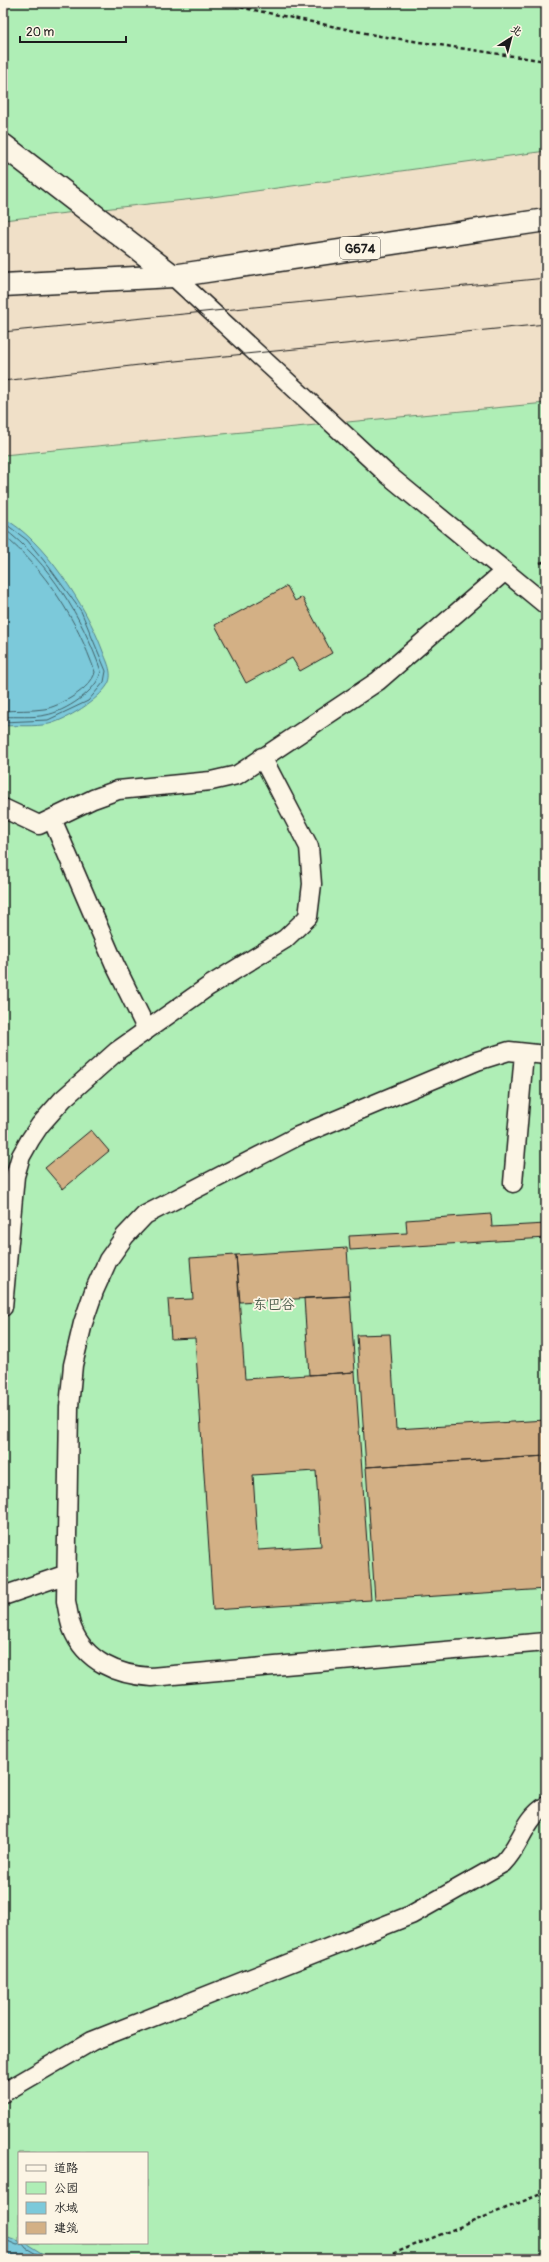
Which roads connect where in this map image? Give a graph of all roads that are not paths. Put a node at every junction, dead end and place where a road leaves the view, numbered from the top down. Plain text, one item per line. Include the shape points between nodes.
1 (3, 146) edge
2 (546, 220) edge
3 (173, 276) junction
4 (3, 285) edge
5 (505, 571) junction
6 (546, 605) edge
7 (262, 757) junction
8 (3, 808) edge
9 (52, 819) junction
10 (147, 1030) junction
11 (524, 1053) junction
12 (546, 1055) edge
13 (513, 1183) dead end
14 (3, 1307) edge
15 (67, 1574) junction
16 (3, 1596) edge
17 (546, 1642) edge
18 (546, 1806) edge
19 (3, 2093) edge

1 - 3 main road
2 - 3 main road, G674
3 - 4 main road, G674
3 - 5 lane via 387,474
5 - 6 lane
5 - 7 lane via 378,681
7 - 9 lane via 237,774 211,781 118,790
7 - 10 lane via 309,847 312,884 308,917 285,939 209,986
8 - 9 lane via 40,825
9 - 10 lane via 115,965
10 - 14 lane via 117,1051 63,1099 40,1125 21,1156 15,1176
11 - 12 lane
11 - 13 lane
11 - 15 lane via 509,1051 477,1061 298,1136 145,1215 125,1236 108,1260 94,1291 73,1365 69,1407
15 - 16 lane
15 - 17 lane via 66,1601 78,1640 100,1663 133,1676 151,1677
18 - 19 lane via 530,1818 512,1854 503,1863 411,1915 92,2041

